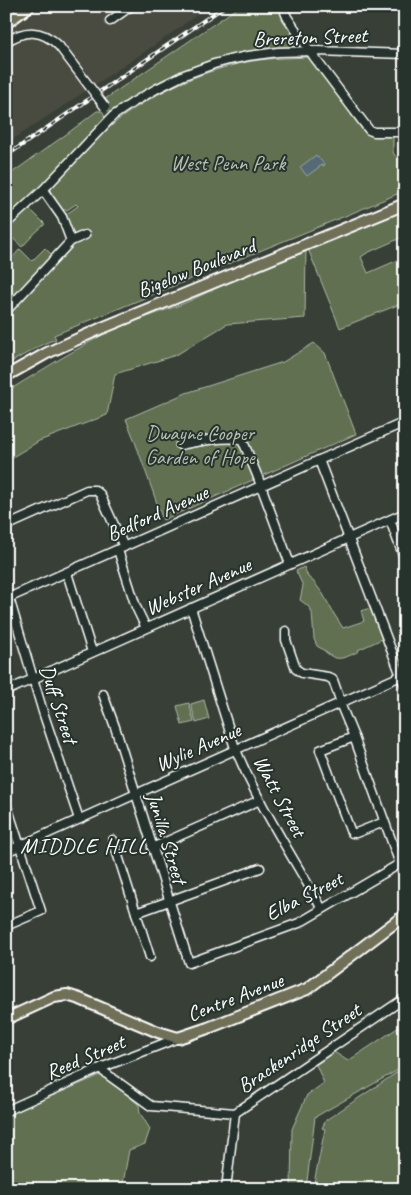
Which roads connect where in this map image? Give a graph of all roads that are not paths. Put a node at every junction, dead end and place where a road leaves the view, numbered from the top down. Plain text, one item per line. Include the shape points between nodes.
1 (29, 6) edge
2 (130, 6) edge
3 (285, 12) dead end
4 (110, 21) dead end
5 (6, 23) edge
6 (6, 42) edge
7 (311, 51) junction
8 (405, 54) edge
9 (113, 116) junction
10 (405, 132) edge
11 (43, 190) junction
12 (405, 198) edge
13 (405, 204) edge
14 (6, 224) edge
15 (85, 235) dead end
16 (71, 241) junction
17 (6, 311) edge
18 (6, 369) edge
19 (6, 376) edge
20 (405, 422) edge
21 (180, 445) dead end
22 (319, 460) junction
23 (261, 486) junction
24 (405, 513) edge
25 (390, 520) junction
26 (6, 526) edge
27 (349, 538) junction
28 (121, 548) junction
29 (405, 560) edge
30 (290, 564) junction
31 (67, 573) junction
32 (8, 599) edge
33 (192, 608) junction
34 (146, 628) junction
35 (286, 631) dead end
36 (92, 652) junction
37 (403, 675) edge
38 (33, 679) junction
39 (405, 686) edge
40 (6, 691) edge
41 (103, 694) dead end
42 (341, 703) junction
43 (354, 737) junction
44 (236, 750) junction
45 (136, 794) junction
46 (260, 800) junction
47 (6, 803) edge
48 (79, 820) junction
49 (384, 822) junction
50 (113, 840) dead end
51 (20, 846) junction
52 (152, 848) junction
53 (6, 852) edge
54 (402, 865) edge
55 (260, 868) dead end
56 (405, 878) edge
57 (169, 901) junction
58 (322, 910) junction
59 (136, 913) junction
60 (405, 915) edge
61 (6, 926) edge
62 (150, 957) dead end
63 (188, 963) joint
64 (405, 998) edge
65 (6, 1019) edge
66 (178, 1038) junction
67 (103, 1067) junction
68 (6, 1111) edge
69 (235, 1113) junction
70 (226, 1189) edge

1 - 5 main road
2 - 4 street
3 - 7 street
6 - 9 street, bridge via 32,32 45,36 59,46
7 - 8 street, Brereton Street
7 - 9 street, Brereton Street via 262,54 214,64 167,82
7 - 10 street via 369,130
9 - 11 street, Brereton Street
11 - 14 street, Brereton Street
11 - 16 street via 62,217
12 - 18 main road, Bigelow Boulevard via 94,324
13 - 19 main road, Bigelow Boulevard via 102,328
15 - 16 street
16 - 17 street
20 - 22 street, Bedford Avenue
21 - 23 street via 241,438
22 - 23 street, Bedford Avenue
22 - 27 street
23 - 28 street, Bedford Avenue
23 - 30 street
24 - 25 street, Webster Avenue
25 - 27 street, Webster Avenue
25 - 29 street
26 - 28 street via 87,490 95,490 100,494
27 - 30 street, Webster Avenue
27 - 37 street
28 - 31 street, Bedford Avenue
28 - 34 street via 136,607
30 - 33 street, Webster Avenue
31 - 32 street, Bedford Avenue
31 - 36 street
32 - 38 street, Duff Street
33 - 34 street, Webster Avenue
33 - 44 street, Watt Street
34 - 36 street, Webster Avenue
35 - 42 street via 296,669 333,680
36 - 38 street, Webster Avenue
37 - 39 street
37 - 42 street, Wylie Avenue
38 - 40 street, Webster Avenue
38 - 48 street, Duff Street
41 - 45 street, Junilla Street
42 - 43 street
42 - 44 street, Wylie Avenue
43 - 49 street
43 - 49 street via 320,750 352,833
44 - 45 street, Wylie Avenue
44 - 46 street, Watt Street
45 - 48 street, Wylie Avenue
45 - 52 street, Junilla Street
46 - 52 street
46 - 58 street, Watt Street
47 - 51 street
48 - 51 street, Wylie Avenue
49 - 54 street
50 - 59 street
51 - 53 street, Wylie Avenue
51 - 61 street via 41,911
52 - 57 street, Junilla Street
54 - 56 street
54 - 58 street, Elba Street
55 - 57 street
57 - 59 street
57 - 63 street, Junilla Street
58 - 63 street, Elba Street via 299,923
59 - 62 street
60 - 66 main road, Centre Avenue via 307,989
64 - 69 street, Brackenridge Street
65 - 66 main road, Centre Avenue via 54,997 68,995
66 - 67 street, Reed Street
67 - 68 street, Reed Street
67 - 69 street, Brackenridge Street via 104,1072 151,1106
69 - 70 street

